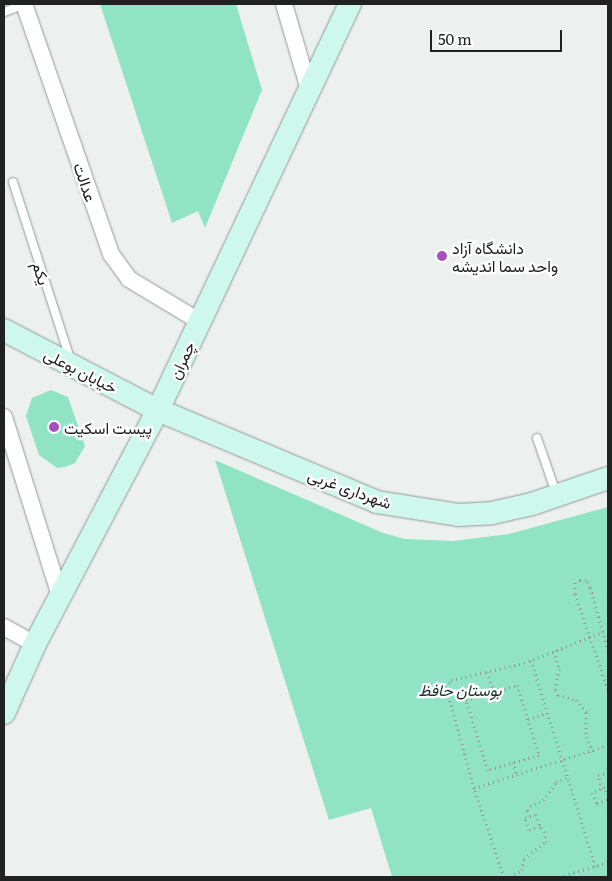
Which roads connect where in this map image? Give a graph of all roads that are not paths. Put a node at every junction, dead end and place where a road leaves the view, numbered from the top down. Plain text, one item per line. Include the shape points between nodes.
1 (24, 4) edge
2 (284, 4) edge
3 (350, 4) edge
4 (4, 12) edge
5 (308, 86) junction
6 (13, 182) dead end
7 (199, 321) junction
8 (4, 330) edge
9 (72, 365) junction
10 (158, 410) junction
11 (4, 417) edge
12 (537, 438) dead end
13 (608, 478) edge
14 (556, 496) junction
15 (60, 596) junction
16 (4, 627) edge
17 (36, 644) junction
18 (4, 713) edge

1 - 4 lane
1 - 7 street, عدالت via 111,254 129,279
2 - 5 street
3 - 5 main road, چمران
5 - 7 main road, چمران
6 - 9 lane, یکم
7 - 10 main road, چمران
8 - 9 main road, خیابان بوعلی
9 - 10 main road, خیابان بوعلی
10 - 14 main road, شهرداری غربی via 377,502 458,515 492,513
10 - 15 main road, چمران
11 - 15 street
12 - 14 lane
13 - 14 main road, شهرداری غربی
15 - 17 main road, چمران
16 - 17 street
17 - 18 main road, چمران

